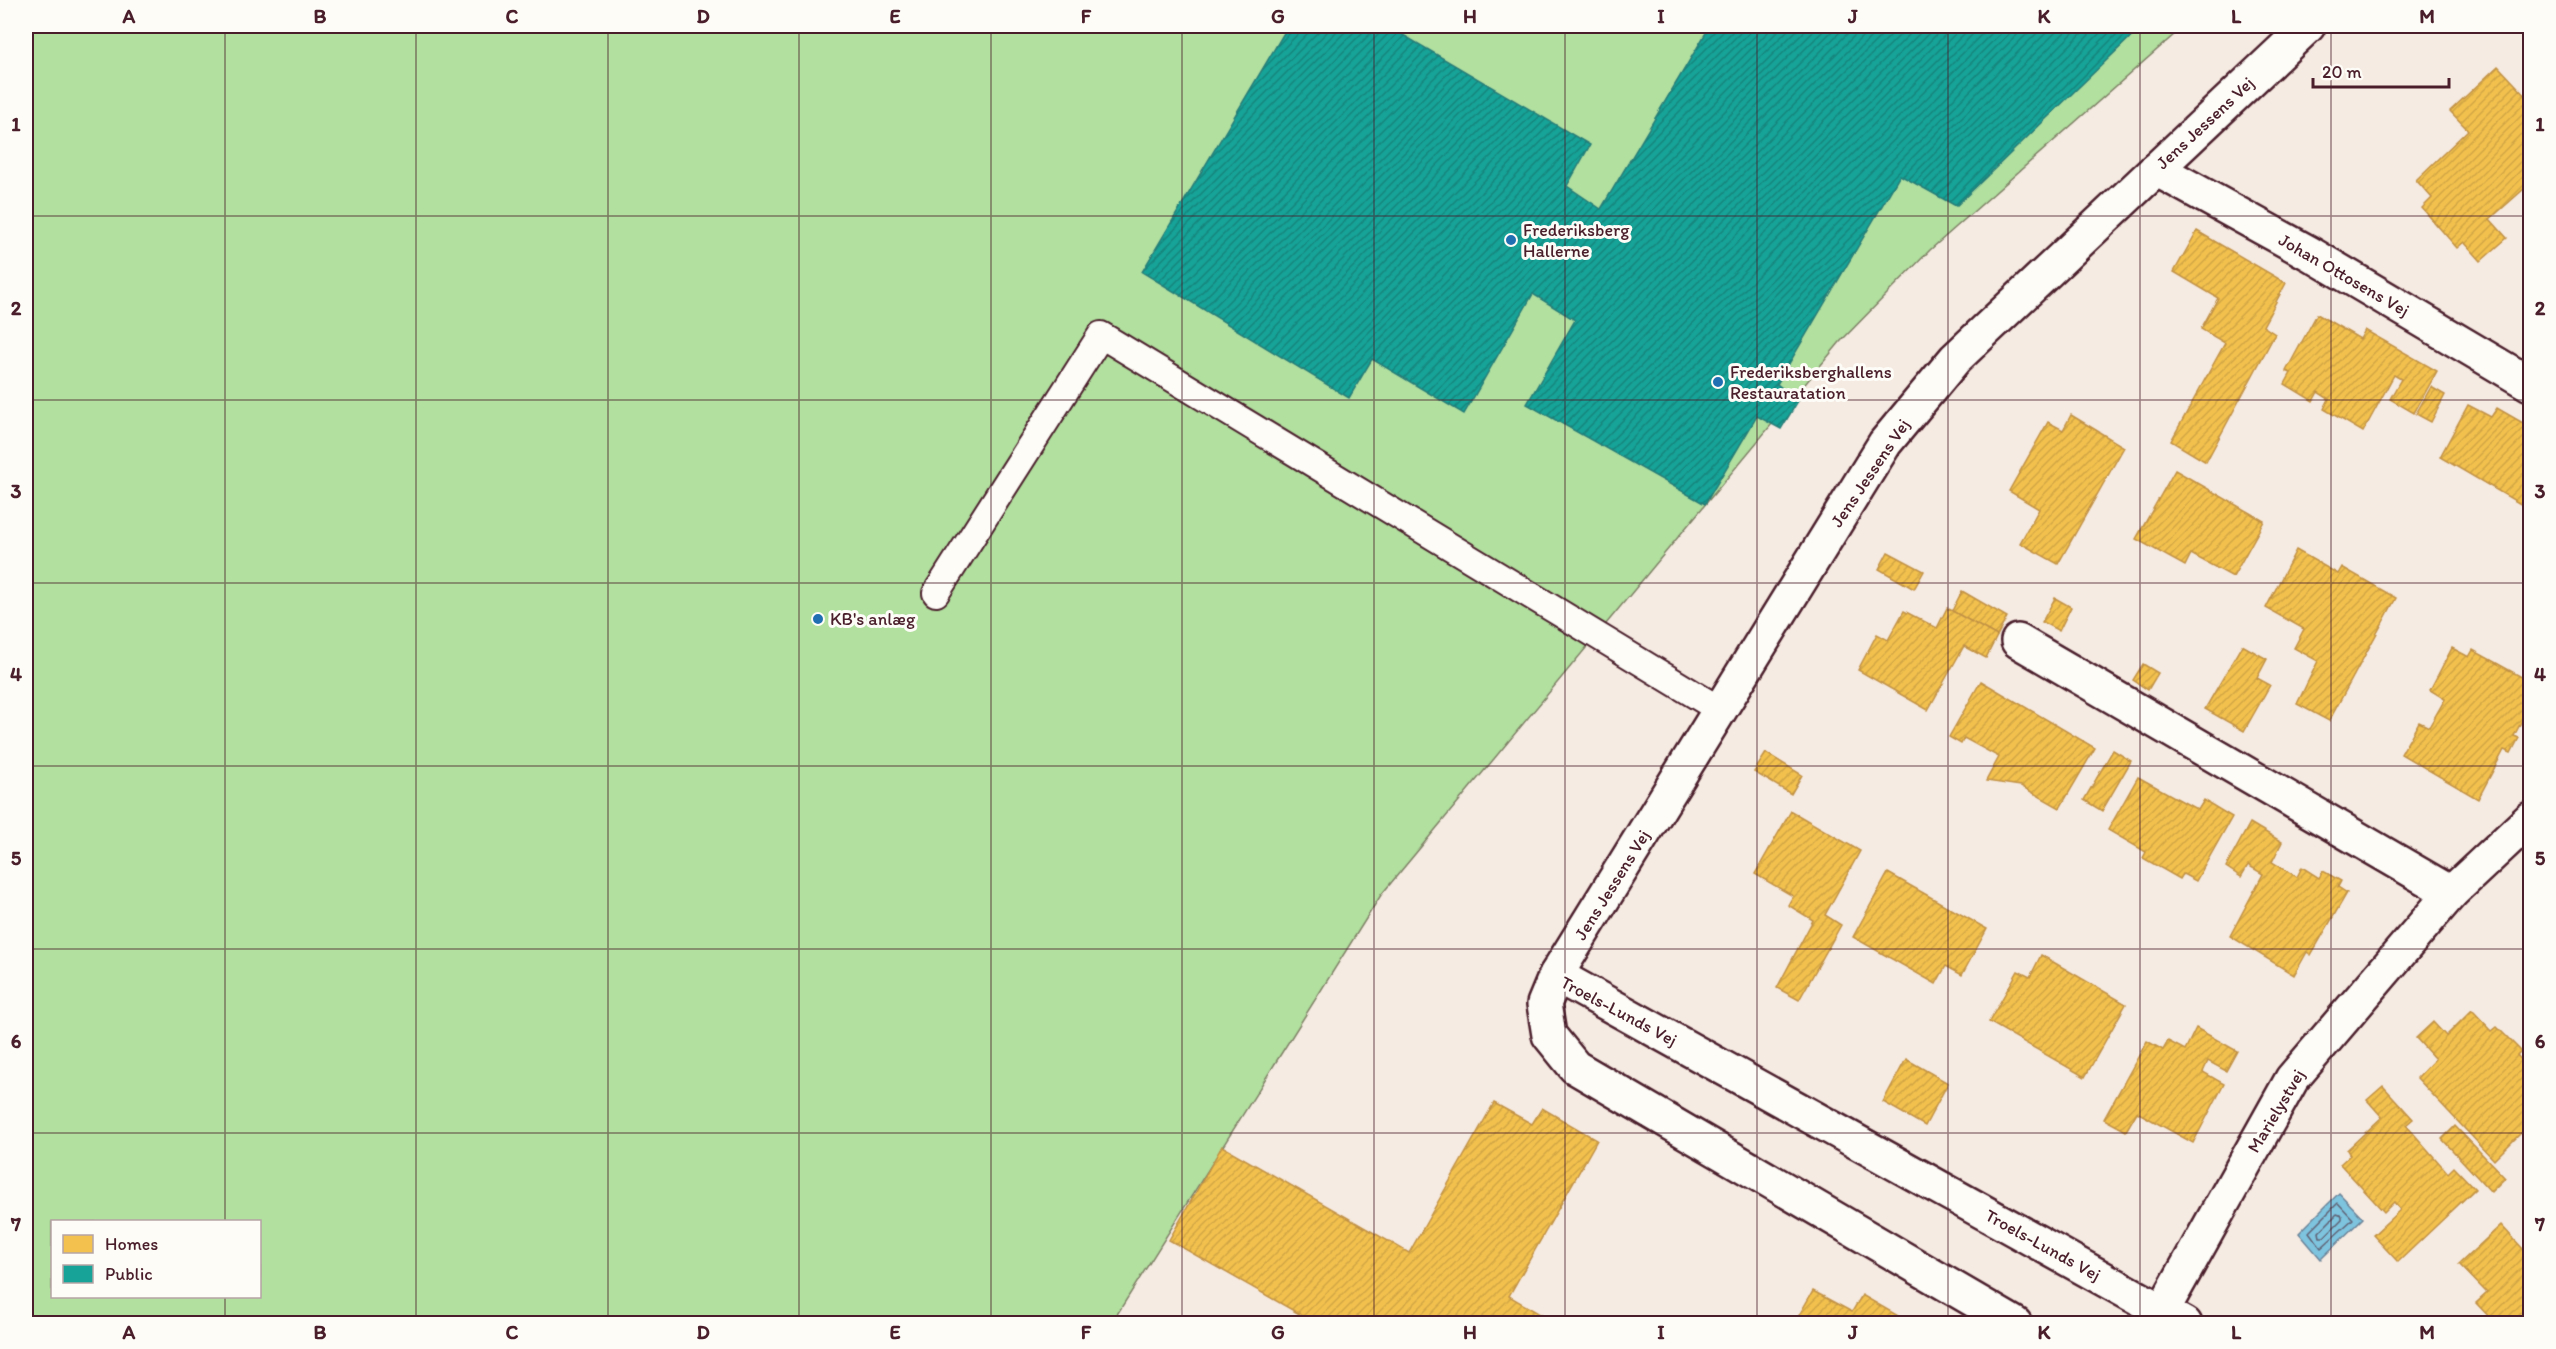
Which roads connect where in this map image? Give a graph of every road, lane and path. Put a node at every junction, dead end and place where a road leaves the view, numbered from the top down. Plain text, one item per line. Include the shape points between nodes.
1 (2308, 26) edge
2 (2156, 169) junction
3 (2530, 384) edge
4 (936, 593) dead end
5 (2019, 641) dead end
6 (1720, 710) junction
7 (2530, 819) edge
8 (2451, 893) junction
9 (1556, 975) junction
10 (2168, 1319) edge
11 (2015, 1323) edge

1 - 2 street, Jens Jessens Vej
2 - 3 street, Johan Ottosens Vej
2 - 6 street, Jens Jessens Vej via 1955,359 1885,442
4 - 6 lane via 1101,336
5 - 8 street
6 - 9 street, Jens Jessens Vej
7 - 8 street, Marielystvej
8 - 10 street, Marielystvej via 2292,1079
9 - 10 street, Troels-Lunds Vej
9 - 11 street, Troels-Lunds Vej via 1544,1004 1549,1035 1575,1066

